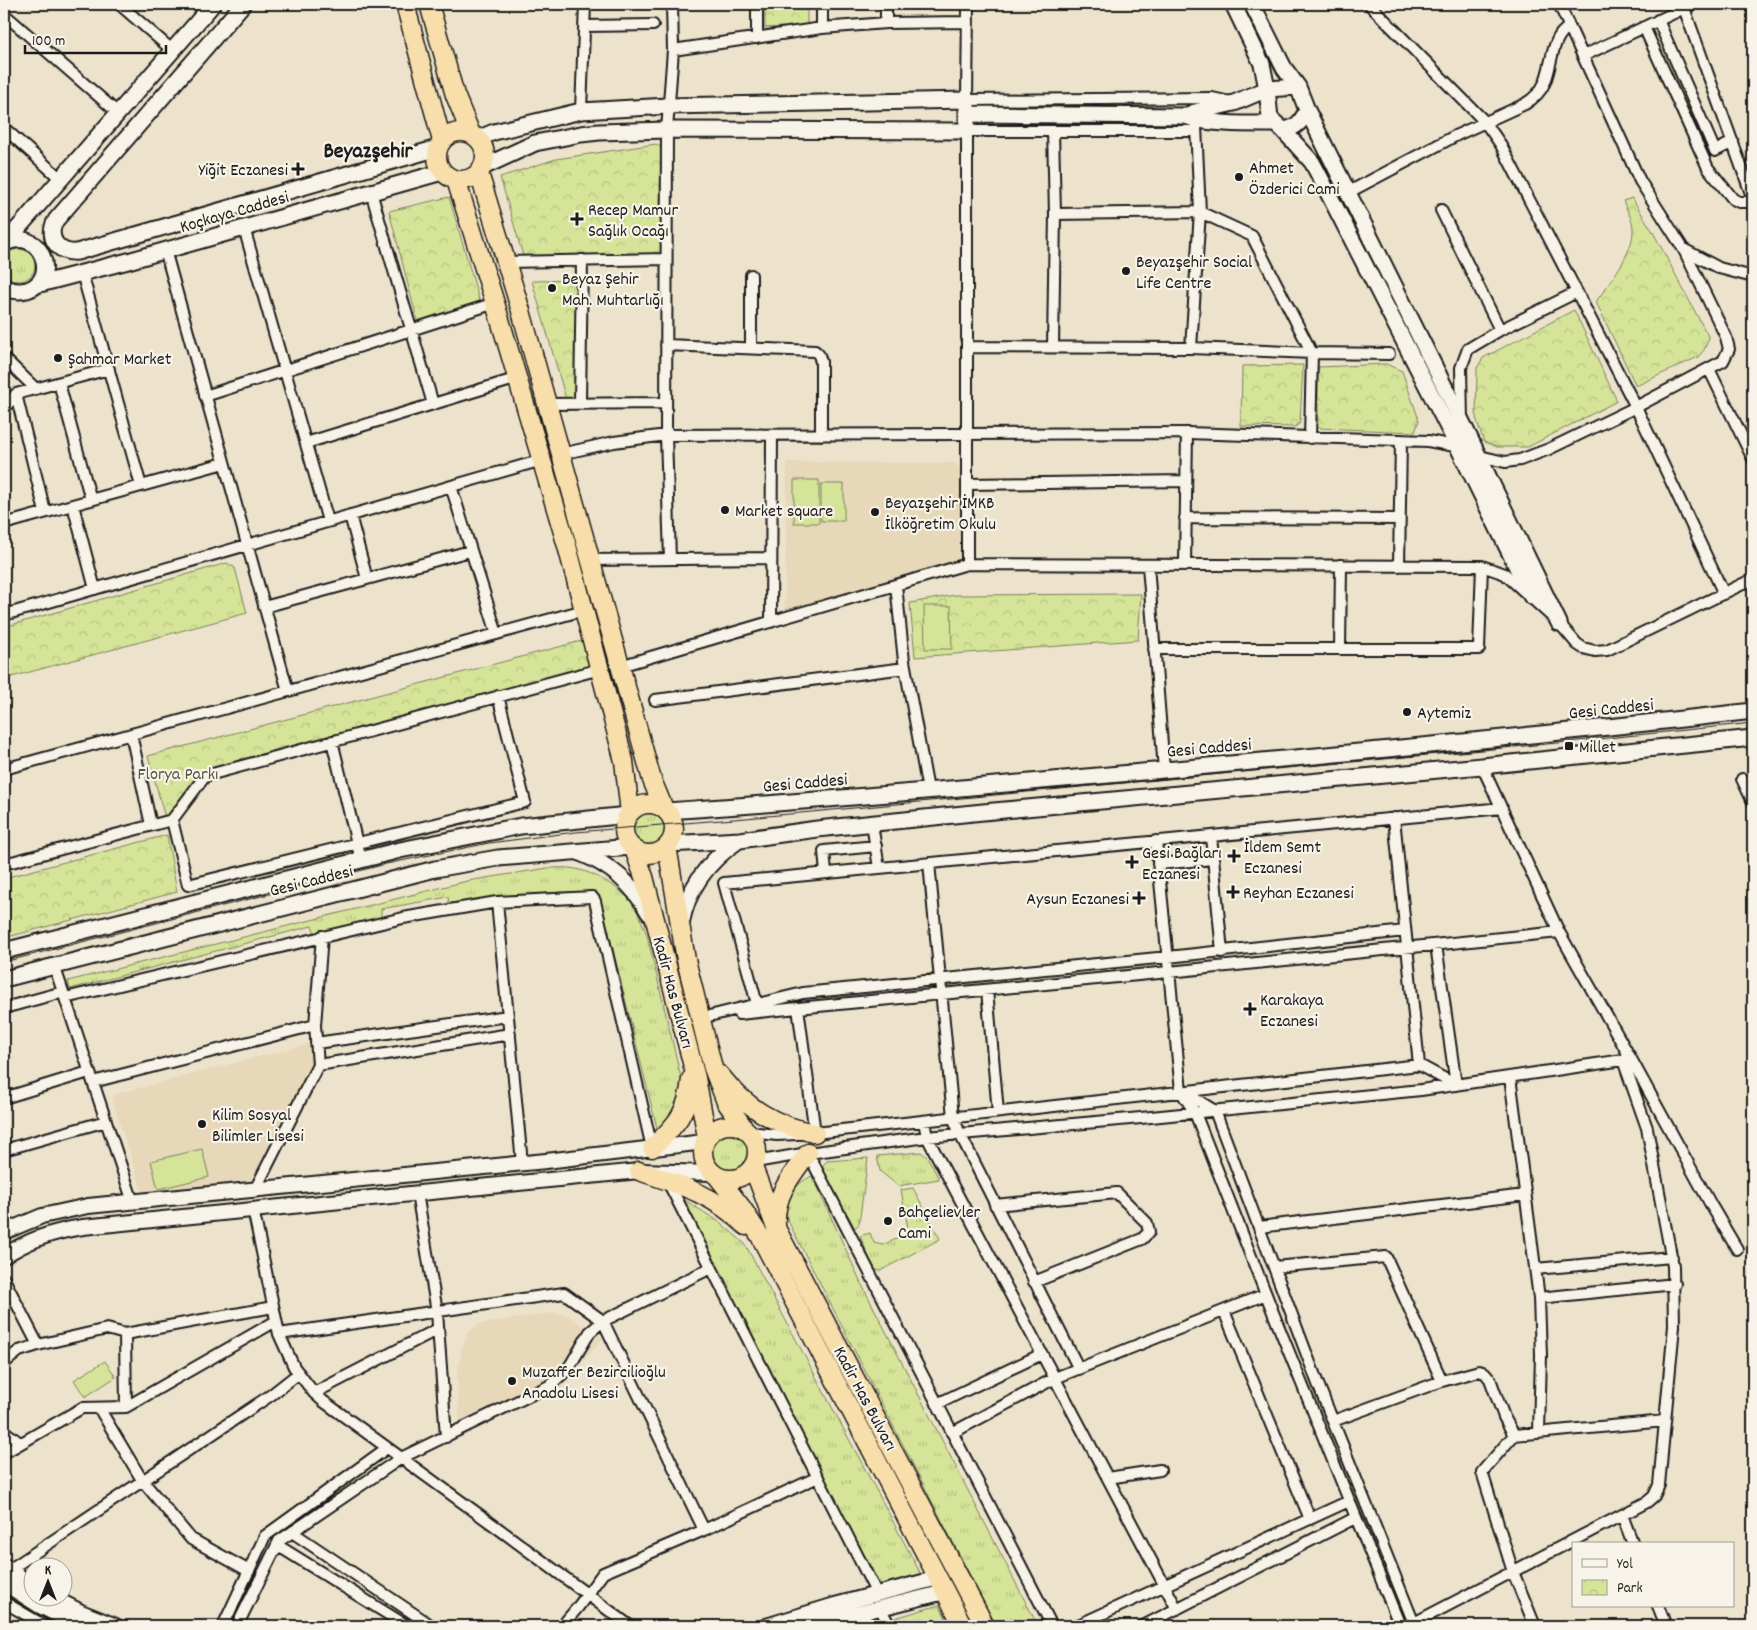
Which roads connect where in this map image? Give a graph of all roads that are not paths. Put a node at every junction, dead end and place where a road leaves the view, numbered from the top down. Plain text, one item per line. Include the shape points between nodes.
1 (119, 4) edge
2 (213, 4) edge
3 (243, 4) edge
4 (405, 4) edge
5 (429, 4) edge
6 (585, 4) edge
7 (672, 4) edge
8 (757, 4) edge
9 (822, 4) edge
10 (886, 4) edge
11 (968, 4) edge
12 (1233, 4) edge
13 (1252, 4) edge
14 (1369, 4) edge
15 (1559, 4) edge
16 (1688, 6) edge
17 (4, 14) edge
18 (1658, 20) junction
19 (968, 22) junction
20 (886, 23) junction
21 (585, 26) junction
22 (653, 26) dead end
23 (1569, 27) junction
24 (1644, 27) junction
25 (822, 28) junction
26 (757, 38) junction
27 (172, 50) junction
28 (673, 50) junction
29 (1583, 56) junction
30 (1298, 87) junction
31 (1267, 89) junction
32 (1234, 103) junction
33 (668, 106) junction
34 (967, 107) junction
35 (1307, 110) junction
36 (581, 111) junction
37 (118, 113) junction
38 (1193, 122) junction
39 (1485, 122) junction
40 (1279, 127) junction
41 (4, 128) edge
42 (667, 130) junction
43 (967, 131) junction
44 (1054, 131) junction
45 (581, 134) junction
46 (474, 136) junction
47 (1733, 142) junction
48 (440, 145) junction
49 (481, 170) junction
50 (449, 176) junction
51 (62, 180) junction
52 (371, 192) junction
53 (1349, 192) junction
54 (1753, 201) edge
55 (1441, 210) dead end
56 (1200, 212) junction
57 (1055, 214) junction
58 (244, 228) junction
59 (5, 243) edge
60 (58, 246) junction
61 (165, 250) junction
62 (1684, 250) junction
63 (41, 252) junction
64 (666, 259) junction
65 (582, 260) junction
66 (506, 262) junction
67 (82, 273) junction
68 (751, 274) dead end
69 (1753, 276) edge
70 (36, 285) junction
71 (4, 287) edge
72 (19, 291) junction
73 (1577, 292) junction
74 (4, 297) edge
75 (495, 303) junction
76 (412, 330) junction
77 (1500, 330) junction
78 (666, 345) junction
79 (967, 347) junction
80 (1054, 347) junction
81 (751, 348) junction
82 (1191, 348) junction
83 (1312, 353) junction
84 (1389, 354) dead end
85 (4, 358) edge
86 (109, 369) junction
87 (1709, 369) junction
88 (285, 370) junction
89 (518, 378) junction
90 (59, 383) junction
91 (36, 388) junction
92 (16, 394) junction
93 (205, 396) junction
94 (580, 403) junction
95 (666, 403) junction
96 (433, 404) junction
97 (547, 404) junction
98 (1636, 407) junction
99 (4, 409) edge
100 (1462, 422) junction
101 (1187, 433) junction
102 (967, 434) junction
103 (666, 435) junction
104 (772, 435) junction
105 (821, 435) junction
106 (1310, 438) junction
107 (1401, 440) junction
108 (306, 443) junction
109 (1458, 446) junction
110 (561, 454) junction
111 (1479, 457) junction
112 (1753, 459) edge
113 (542, 460) junction
114 (224, 463) junction
115 (1186, 481) junction
116 (967, 484) junction
117 (142, 486) junction
118 (451, 486) junction
119 (91, 500) junction
120 (73, 504) junction
121 (46, 512) junction
122 (350, 515) junction
123 (1185, 518) junction
124 (1399, 519) junction
125 (328, 522) junction
126 (4, 524) edge
127 (247, 545) junction
128 (470, 551) junction
129 (770, 558) junction
130 (670, 559) junction
131 (590, 560) junction
132 (967, 564) junction
133 (1148, 565) junction
134 (1185, 565) junction
135 (1341, 565) junction
136 (1399, 566) junction
137 (1482, 566) junction
138 (367, 579) junction
139 (1753, 579) edge
140 (896, 585) junction
141 (95, 589) junction
142 (1724, 594) junction
143 (1531, 596) junction
144 (264, 607) junction
145 (584, 610) junction
146 (4, 615) edge
147 (771, 622) junction
148 (1559, 623) junction
149 (497, 634) junction
150 (1154, 649) junction
151 (1340, 649) junction
152 (620, 666) junction
153 (905, 668) junction
154 (600, 669) junction
155 (288, 691) junction
156 (498, 696) junction
157 (655, 700) dead end
158 (1753, 711) edge
159 (130, 734) junction
160 (1753, 738) edge
161 (332, 742) junction
162 (1482, 766) junction
163 (4, 769) edge
164 (1164, 770) junction
165 (1742, 779) dead end
166 (928, 790) junction
167 (1753, 802) edge
168 (1502, 808) junction
169 (665, 810) junction
170 (629, 814) junction
171 (1394, 818) junction
172 (172, 820) junction
173 (872, 824) junction
174 (151, 825) junction
175 (1211, 836) junction
176 (740, 840) junction
177 (1156, 841) junction
178 (357, 843) junction
179 (668, 845) junction
180 (876, 846) junction
181 (633, 848) junction
182 (578, 852) junction
183 (1213, 858) junction
184 (361, 860) junction
185 (929, 863) junction
186 (4, 864) edge
187 (1158, 864) junction
188 (879, 868) junction
189 (826, 873) junction
190 (497, 902) junction
191 (656, 926) junction
192 (680, 929) junction
193 (1405, 932) junction
194 (1559, 932) junction
195 (322, 936) junction
196 (1436, 945) junction
197 (1407, 948) junction
198 (4, 951) edge
199 (1222, 952) junction
200 (1168, 958) junction
201 (54, 965) junction
202 (1169, 972) junction
203 (4, 979) edge
204 (940, 980) junction
205 (987, 990) junction
206 (942, 994) junction
207 (64, 995) junction
208 (757, 1004) junction
209 (4, 1008) edge
210 (798, 1008) junction
211 (508, 1016) junction
212 (701, 1018) junction
213 (315, 1025) junction
214 (510, 1034) junction
215 (316, 1043) junction
216 (1626, 1058) junction
217 (711, 1062) junction
218 (693, 1063) junction
219 (1419, 1065) junction
220 (318, 1066) junction
221 (89, 1072) junction
222 (1510, 1077) junction
223 (93, 1082) junction
224 (1456, 1085) junction
225 (1182, 1091) junction
226 (4, 1098) edge
227 (1216, 1111) junction
228 (998, 1112) junction
229 (1195, 1113) junction
230 (953, 1117) junction
231 (106, 1121) junction
232 (924, 1121) junction
233 (746, 1130) junction
234 (815, 1133) junction
235 (960, 1134) junction
236 (928, 1137) junction
237 (705, 1139) junction
238 (652, 1148) junction
239 (4, 1150) edge
240 (808, 1152) junction
241 (522, 1163) junction
242 (754, 1164) junction
243 (639, 1171) junction
244 (714, 1174) junction
245 (667, 1180) junction
246 (255, 1190) junction
247 (417, 1193) junction
248 (1525, 1195) junction
249 (133, 1202) junction
250 (996, 1205) junction
251 (252, 1209) junction
252 (1259, 1226) junction
253 (776, 1228) junction
254 (4, 1232) edge
255 (766, 1247) junction
256 (1737, 1249) dead end
257 (4, 1256) edge
258 (1672, 1257) junction
259 (1274, 1267) junction
260 (711, 1268) junction
261 (1535, 1269) junction
262 (4, 1279) edge
263 (1034, 1282) junction
264 (1675, 1284) junction
265 (1266, 1294) junction
266 (1539, 1298) junction
267 (274, 1307) junction
268 (1224, 1311) junction
269 (437, 1312) junction
270 (276, 1321) junction
271 (603, 1321) junction
272 (438, 1329) junction
273 (125, 1334) junction
274 (279, 1334) junction
275 (38, 1345) junction
276 (1042, 1354) junction
277 (4, 1363) edge
278 (1078, 1369) junction
279 (299, 1373) junction
280 (1055, 1378) junction
281 (1442, 1381) junction
282 (314, 1393) junction
283 (937, 1404) junction
284 (126, 1407) junction
285 (99, 1408) junction
286 (1333, 1421) junction
287 (1666, 1421) junction
288 (4, 1431) edge
289 (1539, 1432) junction
290 (952, 1433) junction
291 (1514, 1435) junction
292 (446, 1437) junction
293 (20, 1443) junction
294 (387, 1448) junction
295 (4, 1454) edge
296 (401, 1458) junction
297 (1160, 1470) dead end
298 (818, 1477) junction
299 (1108, 1478) junction
300 (142, 1480) junction
301 (1349, 1501) junction
302 (1622, 1515) junction
303 (1356, 1518) junction
304 (1310, 1519) junction
305 (704, 1530) junction
306 (292, 1532) junction
307 (1632, 1542) edge
308 (277, 1545) junction
309 (249, 1571) junction
310 (1513, 1572) junction
311 (6, 1573) edge
312 (22, 1580) edge
313 (942, 1585) junction
314 (1165, 1585) junction
315 (584, 1592) junction
316 (877, 1594) junction
317 (4, 1602) edge
318 (72, 1607) edge
319 (1659, 1608) edge
320 (1177, 1609) junction
321 (885, 1620) edge
322 (1414, 1624) edge
323 (45, 1626) edge
324 (80, 1626) edge
325 (116, 1626) edge
326 (223, 1626) edge
327 (237, 1626) edge
328 (407, 1626) edge
329 (432, 1626) edge
330 (552, 1626) edge
331 (562, 1626) edge
332 (630, 1626) edge
333 (766, 1626) edge
334 (811, 1626) edge
335 (964, 1626) edge
336 (985, 1626) edge
337 (1052, 1626) edge
338 (1076, 1626) edge
339 (1143, 1626) edge
340 (1400, 1626) edge
341 (1535, 1626) edge
342 (1666, 1626) edge

1 - 27 street
2 - 27 main road
3 - 60 main road via 56,220 52,233
4 - 48 highway
5 - 46 highway via 454,95
6 - 21 street
7 - 28 street
8 - 26 street
9 - 25 street
10 - 20 street
11 - 19 street
12 - 31 main road via 1262,64
13 - 30 main road via 1284,68
14 - 39 street
15 - 23 street
16 - 18 street
16 - 47 street
17 - 37 street
18 - 24 street
18 - 47 street via 1715,150
19 - 20 street
19 - 34 street
20 - 25 street
21 - 22 street
21 - 36 street
23 - 29 street
23 - 39 street via 1557,39 1547,78 1537,94 1525,104
24 - 29 street
24 - 54 street via 1708,168 1734,199
25 - 26 street
26 - 28 street
27 - 37 main road
28 - 33 street
29 - 62 street via 1640,181
30 - 31 main road
30 - 35 main road
31 - 32 main road
31 - 40 main road via 1270,118
32 - 34 street via 1212,98
32 - 38 main road via 1195,112
33 - 34 main road
33 - 36 main road
33 - 42 street
34 - 38 main road
34 - 43 main road
35 - 40 main road via 1291,129
35 - 53 main road
36 - 45 main road
36 - 46 main road
37 - 51 main road
38 - 40 main road
38 - 44 street
38 - 56 street
39 - 53 street
39 - 73 street via 1501,145
40 - 109 main road via 1312,162
41 - 51 street
42 - 43 main road
42 - 45 main road
42 - 64 street
43 - 44 street
43 - 79 street
44 - 57 street
45 - 49 main road via 535,143
46 - 48 highway via 456,133
46 - 49 highway via 485,152
47 - 54 street
48 - 50 highway via 438,164
48 - 60 main road, Koçkaya Caddesi via 77,252 66,252
49 - 50 highway via 465,180
49 - 66 highway
50 - 52 main road, Koçkaya Caddesi
50 - 75 highway
51 - 59 main road
52 - 58 main road, Koçkaya Caddesi
52 - 76 street
53 - 100 main road
55 - 77 street
56 - 57 street
56 - 82 street
56 - 83 street via 1252,236
57 - 80 street
58 - 61 main road, Koçkaya Caddesi
58 - 88 street
59 - 63 main road via 25,240
60 - 63 main road
61 - 67 main road, Koçkaya Caddesi
61 - 93 street
62 - 69 street via 1719,268
62 - 87 street via 1728,343 1729,349 1723,361
63 - 70 main road via 45,268
64 - 65 street
64 - 78 street
65 - 66 street
65 - 94 street
66 - 97 highway
67 - 70 main road, Koçkaya Caddesi
67 - 86 street
68 - 81 street
70 - 72 main road, Koçkaya Caddesi
71 - 72 main road
72 - 74 main road
73 - 77 street
73 - 98 street
75 - 76 street
75 - 89 highway
76 - 88 street
76 - 96 street
77 - 100 street via 1468,350 1463,361
78 - 81 street
78 - 95 street
79 - 80 street
79 - 102 street
80 - 82 street
81 - 105 street via 812,350 820,356
82 - 83 street
83 - 84 street
83 - 106 street
85 - 91 street
86 - 90 street
86 - 117 street
87 - 98 street
87 - 112 street
88 - 93 street
88 - 108 street
89 - 96 street
89 - 113 highway
90 - 91 street
90 - 119 street
91 - 92 street
92 - 99 street
92 - 121 street
93 - 114 street
94 - 95 street
94 - 97 street
95 - 103 street
96 - 108 street
97 - 110 highway
98 - 111 street via 1520,460 1506,462
98 - 142 street
100 - 111 main road
101 - 102 street
101 - 106 street
101 - 115 street
102 - 105 street
102 - 116 street
103 - 104 street
103 - 110 street
103 - 130 street
104 - 105 street
104 - 129 street
106 - 107 street
107 - 109 street
107 - 124 street
108 - 125 street
109 - 111 street
109 - 143 main road
110 - 131 highway
111 - 148 main road
113 - 118 street
113 - 145 highway
114 - 117 street
114 - 127 street
115 - 116 street
115 - 123 street
116 - 132 street
117 - 119 street
118 - 122 street
118 - 128 street
119 - 120 street
120 - 121 street
120 - 141 street
121 - 126 street
122 - 125 street
122 - 138 street
123 - 124 street
123 - 134 street
124 - 136 street
125 - 127 street
127 - 141 street
127 - 144 street
128 - 138 street
128 - 149 street
129 - 130 street
129 - 147 street
130 - 131 street
131 - 152 highway
132 - 133 street
132 - 140 street
133 - 134 street
133 - 150 street
134 - 135 street
135 - 136 street
135 - 151 street
136 - 137 street
137 - 143 street via 1506,574
137 - 151 street via 1479,649
138 - 144 street
139 - 142 street
140 - 147 street
140 - 153 street
141 - 146 street
142 - 148 street via 1607,650 1582,648
143 - 148 street
144 - 155 street
145 - 149 street
145 - 154 highway
147 - 152 street
149 - 155 street
150 - 151 street
150 - 164 street
152 - 169 highway via 652,780
153 - 157 street
153 - 166 street
154 - 156 street
154 - 170 highway via 624,761
155 - 159 street
156 - 161 street
156 - 178 street via 525,802
158 - 164 main road, Gesi Caddesi
159 - 163 street
159 - 174 street
160 - 162 main road
161 - 172 street via 205,776
161 - 178 street
162 - 168 street
162 - 173 main road
164 - 166 main road, Gesi Caddesi
165 - 167 street
166 - 169 main road, Gesi Caddesi
168 - 171 street
168 - 194 street
169 - 170 highway via 654,804 643,805
169 - 179 highway via 675,829
170 - 181 highway via 625,834
170 - 184 main road, Gesi Caddesi via 521,826
171 - 175 street
171 - 193 street
172 - 174 street
172 - 178 street via 188,885
173 - 176 main road
173 - 180 street
174 - 186 street
175 - 177 street
175 - 183 street
176 - 179 main road
176 - 192 main road via 718,856 701,875 689,897
177 - 185 street
177 - 187 street
178 - 184 street
179 - 181 highway via 650,854
179 - 192 highway, Kadir Has Bulvarı
180 - 188 street
180 - 189 street via 824,851
181 - 182 main road, Gesi Caddesi
181 - 191 highway, Kadir Has Bulvarı
182 - 191 main road via 601,862 626,881 640,897
182 - 201 main road, Gesi Caddesi via 498,858 435,869
183 - 187 street
183 - 199 street
184 - 198 main road, Gesi Caddesi
185 - 188 street
185 - 204 street
187 - 200 street
188 - 189 street
189 - 208 street via 724,882
190 - 195 street
190 - 211 street
190 - 238 street via 592,897 595,901
191 - 218 highway, Kadir Has Bulvarı
192 - 212 highway, Kadir Has Bulvarı
193 - 197 street
193 - 199 street
194 - 196 street
194 - 216 street
195 - 207 street
195 - 213 street
196 - 197 street
196 - 224 street
197 - 202 street
197 - 219 street
199 - 200 street
200 - 202 street
200 - 204 street
201 - 203 main road, Gesi Caddesi
201 - 207 street
202 - 205 street
202 - 225 street
204 - 206 street
204 - 208 street via 803,993
205 - 206 street
205 - 228 street
206 - 210 street
206 - 230 street
207 - 209 street
207 - 221 street
208 - 212 street
210 - 212 street
210 - 234 street
211 - 214 street
211 - 215 street
212 - 217 highway, Kadir Has Bulvarı
213 - 215 street
213 - 223 street
214 - 220 street
214 - 241 street
215 - 220 street
216 - 222 street
216 - 256 street
216 - 258 street via 1647,1128
217 - 233 highway, Kadir Has Bulvarı via 722,1093
217 - 234 highway via 732,1089 758,1112 788,1127
218 - 237 highway, Kadir Has Bulvarı
218 - 238 highway via 686,1106 672,1128
219 - 224 street
219 - 225 street
220 - 246 street
221 - 223 street
221 - 226 street
222 - 224 street
222 - 248 street
223 - 231 street
224 - 227 street
225 - 227 street
225 - 228 street
225 - 229 street
227 - 229 street
227 - 252 street
228 - 230 street
229 - 235 street
229 - 265 street
230 - 232 street
230 - 235 street
231 - 239 street
231 - 249 street
232 - 234 street
232 - 236 street
233 - 234 street via 777,1135
233 - 237 highway via 723,1125
233 - 242 highway via 756,1143
235 - 236 street
235 - 250 street
236 - 240 street
236 - 276 street
237 - 238 street
237 - 244 highway via 702,1155 707,1168
238 - 241 street
240 - 242 street
240 - 253 highway via 780,1196
240 - 283 street
241 - 246 street
242 - 244 highway via 737,1178
242 - 253 highway, Kadir Has Bulvarı
243 - 244 street
243 - 245 highway
243 - 247 street
244 - 255 highway, Kadir Has Bulvarı via 742,1208
245 - 255 highway via 697,1191 719,1204
245 - 260 street
246 - 249 street
247 - 251 street
247 - 269 street
248 - 252 street
248 - 261 street
249 - 254 street via 57,1212
250 - 263 street
250 - 263 street via 1117,1193 1148,1223 1149,1232 1142,1239
251 - 257 street via 70,1229 34,1240
251 - 267 street
252 - 259 street
253 - 336 highway, Kadir Has Bulvarı
255 - 313 highway, Kadir Has Bulvarı
258 - 261 street
258 - 264 street
259 - 281 street via 1386,1257
259 - 286 street
260 - 271 street
260 - 298 street
261 - 266 street
262 - 275 street
263 - 278 street
264 - 266 street
264 - 287 street
265 - 268 street
265 - 301 street
266 - 289 street
267 - 270 street
267 - 273 street
268 - 278 street
268 - 304 street
269 - 271 street via 564,1293
269 - 272 street
269 - 274 street
270 - 274 street
270 - 284 street
271 - 292 street via 590,1332 573,1362 550,1386
271 - 305 street
272 - 282 street
272 - 292 street
273 - 275 street via 108,1329
273 - 284 street
274 - 279 street
275 - 277 street via 19,1352
276 - 280 street
276 - 283 street
278 - 280 street
279 - 282 street
279 - 300 street
280 - 290 street
280 - 299 street
281 - 286 street
281 - 291 street via 1475,1371 1485,1373
282 - 294 street
283 - 290 street
284 - 285 street
285 - 293 street via 82,1408
285 - 300 street
286 - 322 street
287 - 289 street
287 - 302 street via 1657,1491 1647,1502
288 - 293 street
289 - 291 street
290 - 337 street
291 - 310 street via 1482,1472
292 - 296 street
293 - 295 street
294 - 296 street
294 - 309 street via 265,1536
296 - 306 street
296 - 315 street
297 - 299 street
298 - 305 street
298 - 316 street
299 - 314 street
300 - 309 street via 191,1539
300 - 311 street
301 - 303 street
301 - 304 street
302 - 307 street
302 - 310 street
303 - 320 street
303 - 340 street
304 - 314 street
305 - 315 street via 603,1573
306 - 308 street
306 - 329 street
308 - 327 street
308 - 328 street
309 - 326 street
310 - 322 street
310 - 341 street
311 - 312 street
311 - 324 street via 40,1606
313 - 316 street
313 - 321 street
313 - 335 highway, Kadir Has Bulvarı
314 - 320 street
314 - 338 street
315 - 330 street
315 - 331 street
315 - 332 street
316 - 333 street
317 - 323 street
318 - 325 street
319 - 342 street
320 - 339 street
321 - 334 street

